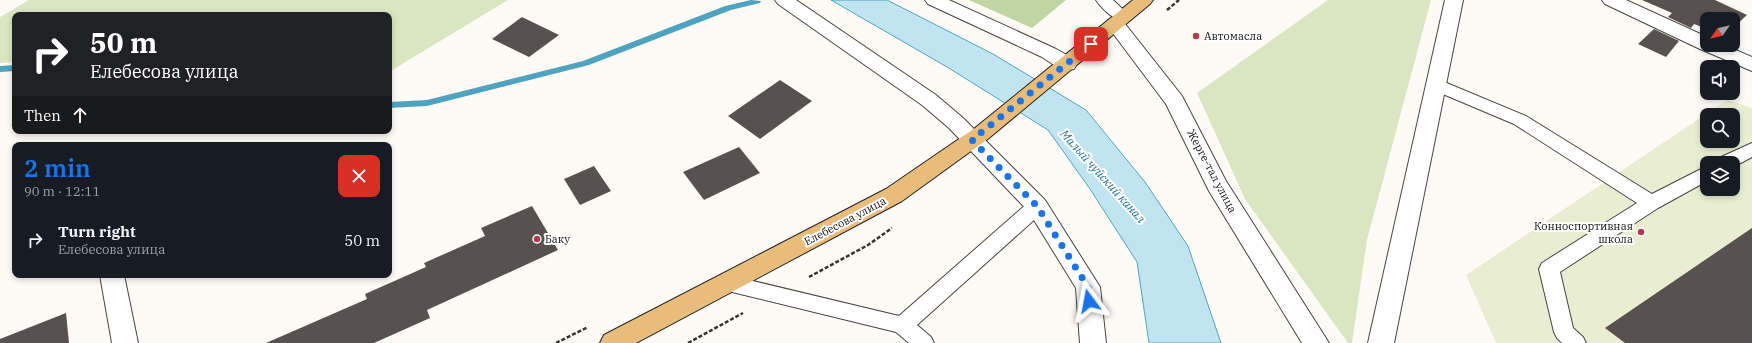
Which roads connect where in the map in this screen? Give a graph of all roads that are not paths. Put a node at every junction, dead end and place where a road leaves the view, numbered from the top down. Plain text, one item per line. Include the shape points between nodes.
1 (784, 0) edge
2 (934, 0) edge
3 (1104, 0) edge
4 (1144, 0) edge
5 (1454, 0) edge
6 (1610, 0) edge
7 (1119, 20) junction
8 (1700, 42) edge
9 (1723, 52) edge
10 (1752, 65) edge
11 (1063, 68) junction
12 (1437, 85) junction
13 (977, 136) junction
14 (1752, 149) edge
15 (1738, 156) edge
16 (1700, 177) edge
17 (1651, 203) junction
18 (1037, 206) junction
19 (112, 278) edge
20 (728, 283) junction
21 (902, 326) junction
22 (124, 343) edge
23 (613, 343) edge
24 (924, 343) edge
25 (1093, 343) edge
26 (1316, 343) edge
27 (1381, 343) edge
28 (1576, 343) edge

1 - 13 street
2 - 11 street via 1049,53
3 - 7 lane
4 - 7 main road, Елебесова улица
5 - 12 street
6 - 8 street
7 - 11 main road, Елебесова улица
7 - 26 street, Жерге-тал улица via 1175,101 1217,185
9 - 10 street
11 - 13 main road, Елебесова улица
12 - 17 lane via 1520,120
12 - 27 street
13 - 18 street
13 - 20 main road, Елебесова улица via 894,195
14 - 15 lane
16 - 17 lane
17 - 28 lane via 1549,269 1564,332
18 - 21 lane
18 - 25 street via 1088,287
19 - 22 street
20 - 21 lane
20 - 23 main road, Елебесова улица
21 - 24 lane

